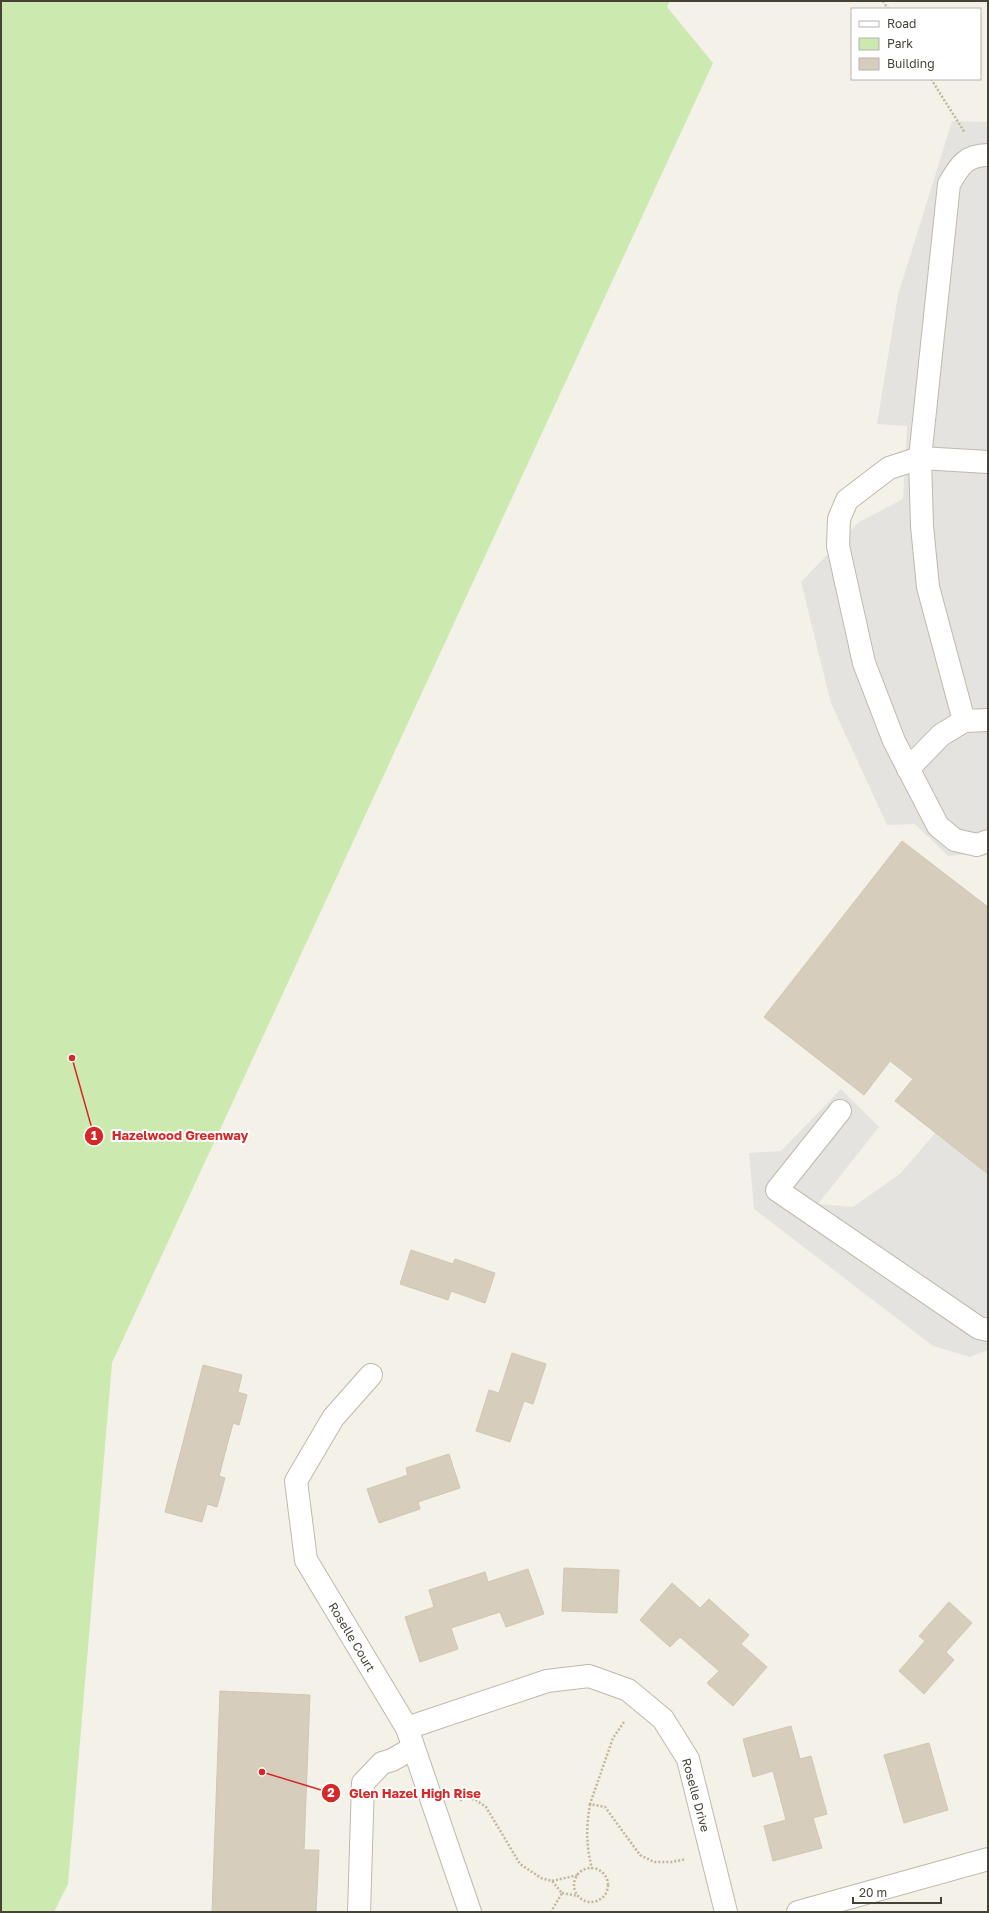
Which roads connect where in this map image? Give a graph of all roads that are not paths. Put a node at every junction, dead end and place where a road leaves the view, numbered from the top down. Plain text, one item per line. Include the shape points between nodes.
1 (983, 155) edge
2 (920, 458) junction
3 (988, 462) edge
4 (988, 720) edge
5 (964, 721) junction
6 (908, 769) junction
7 (988, 841) edge
8 (840, 1111) dead end
9 (988, 1330) edge
10 (371, 1374) dead end
11 (410, 1738) junction
12 (988, 1859) edge
13 (359, 1912) edge
14 (470, 1912) edge
15 (726, 1912) edge
16 (798, 1912) edge

1 - 2 street via 960,165 949,184
2 - 3 street
2 - 5 street via 922,526 928,588
2 - 6 street via 889,468 847,500 838,519 838,546 864,663 894,741
4 - 5 street
5 - 6 street via 941,735
6 - 7 street via 938,826 955,840 977,845
8 - 9 street via 777,1190 979,1328
10 - 11 street, Roselle Court via 333,1418 296,1481 306,1560
11 - 13 street, Roselle Drive via 392,1760 382,1763 364,1783
11 - 14 street, Roselle Court
11 - 15 street, Roselle Drive via 547,1681 589,1676 628,1690 663,1720 688,1759
12 - 16 street

